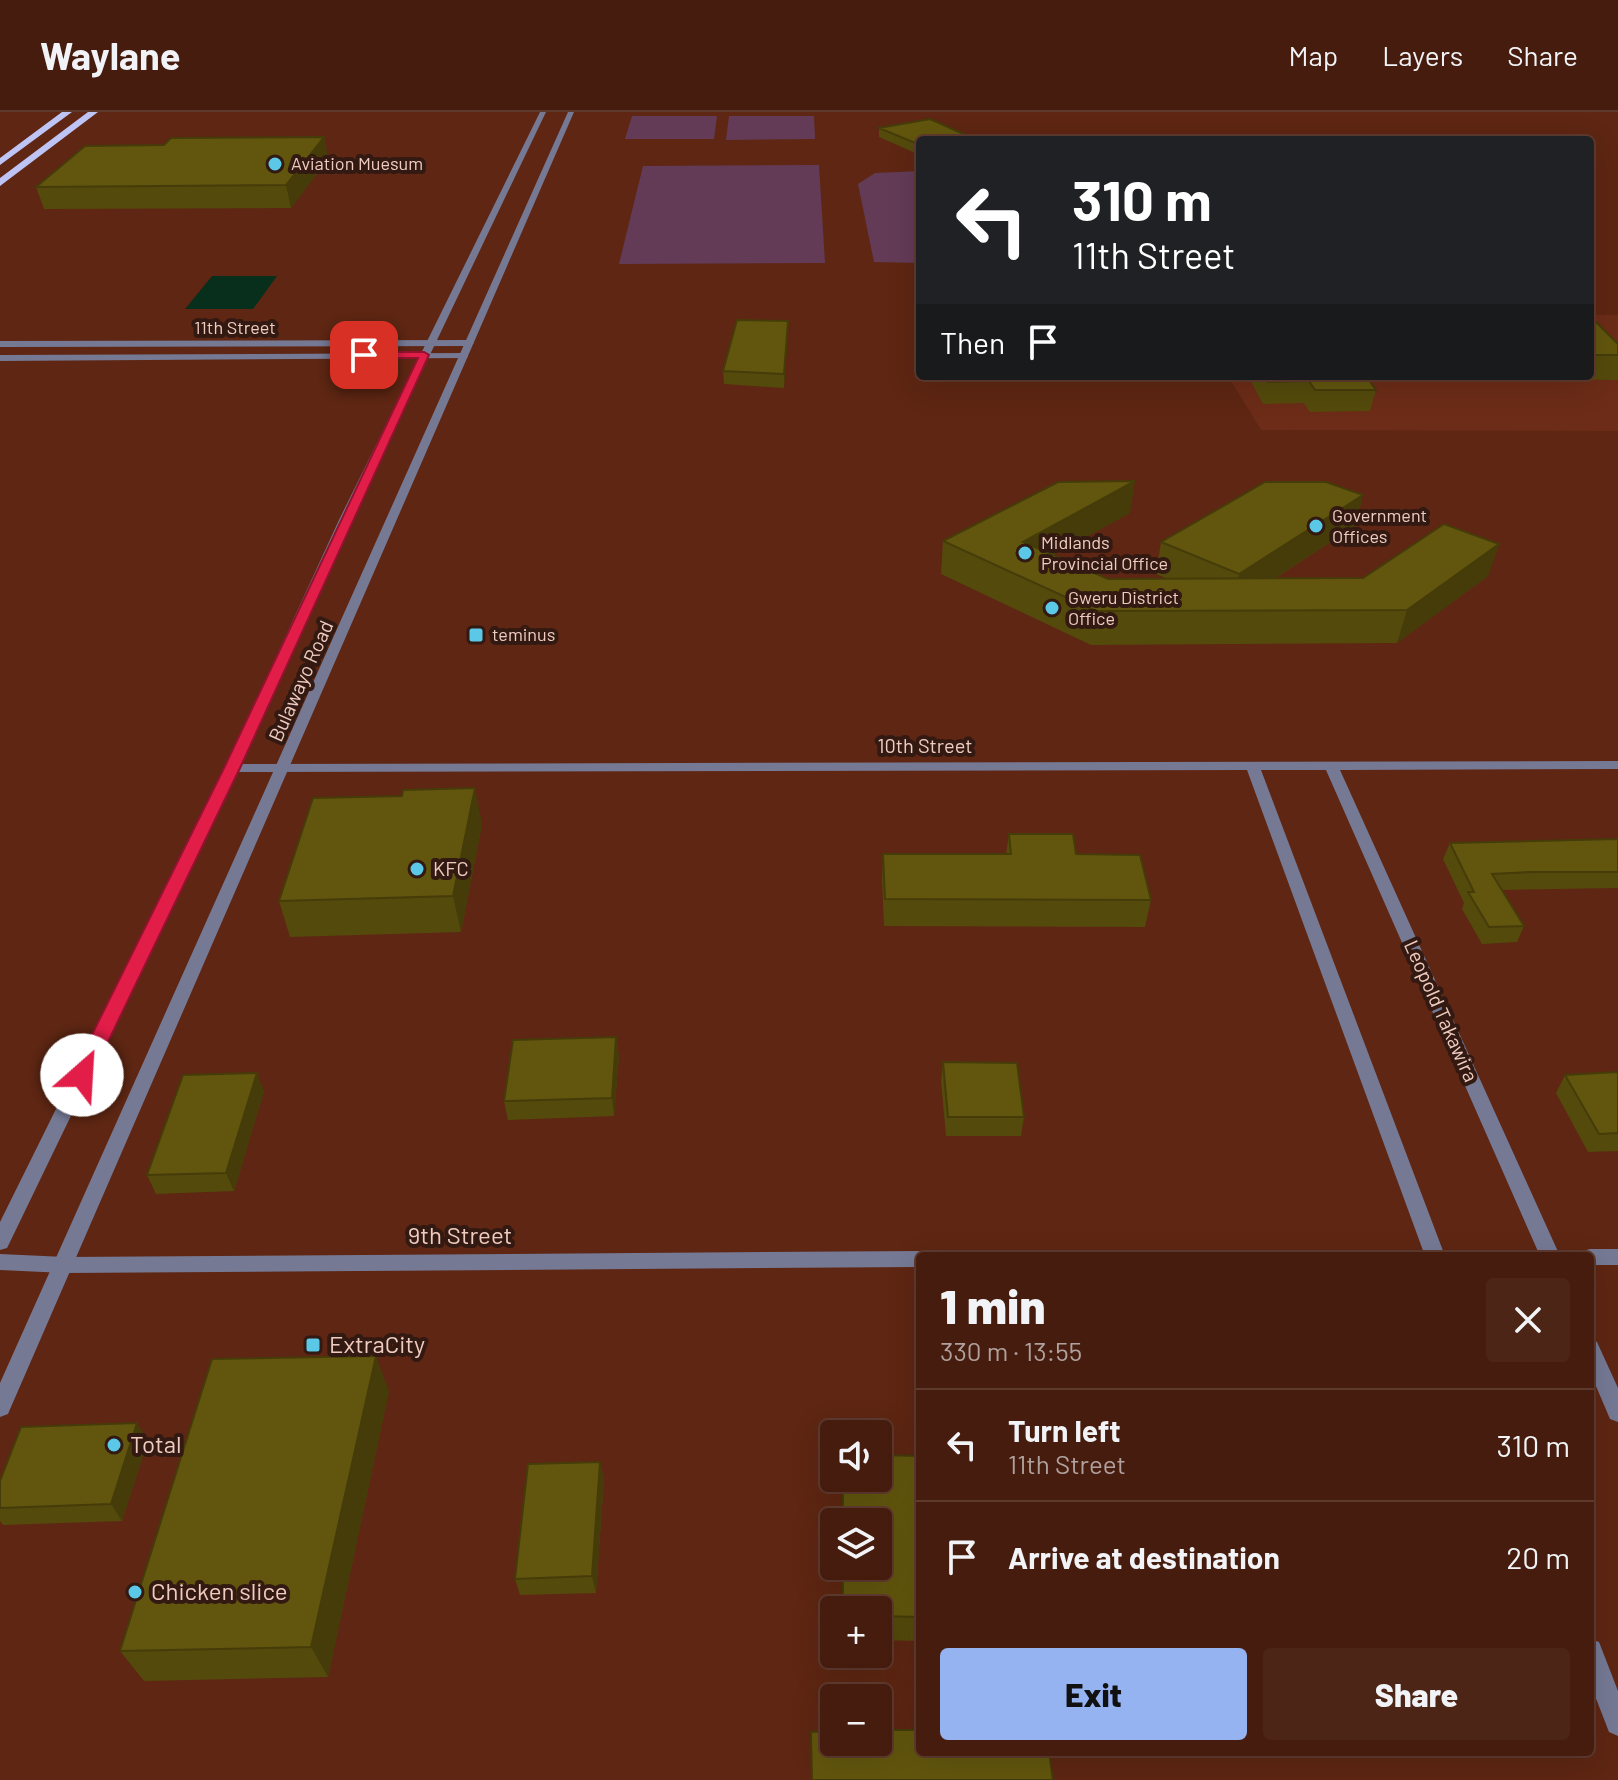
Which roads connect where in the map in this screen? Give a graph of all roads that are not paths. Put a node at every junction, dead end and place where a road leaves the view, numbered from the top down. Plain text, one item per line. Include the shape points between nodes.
1 (68, 112) edge
2 (94, 112) edge
3 (543, 112) edge
4 (571, 112) edge
5 (0, 162) edge
6 (0, 183) edge
7 (0, 344) edge
8 (427, 349) junction
9 (467, 349) junction
10 (0, 358) edge
11 (1618, 765) edge
12 (284, 767) junction
13 (1253, 767) junction
14 (1332, 767) junction
15 (232, 768) junction
16 (0, 1242) edge
17 (1434, 1252) edge
18 (1548, 1252) edge
19 (1594, 1257) edge
20 (1618, 1257) edge
21 (916, 1259) edge
22 (0, 1262) edge
23 (65, 1265) junction
24 (1594, 1357) edge
25 (0, 1407) edge
26 (1618, 1412) edge
27 (1594, 1661) edge
28 (1618, 1723) edge

1 - 5 highway
2 - 6 highway
3 - 8 street, Bulawayo Road
4 - 9 street, Bulawayo Road
7 - 8 street, 11th Street
8 - 9 street, 11th Street
8 - 10 street, 11th Street
8 - 15 street, Bulawayo Road
9 - 12 street, Bulawayo Road
11 - 14 street, 10th Street
12 - 13 street, 10th Street
12 - 15 street, 10th Street
12 - 23 street, Bulawayo Road
13 - 14 street, 10th Street
13 - 17 street
14 - 18 street, Leopold Takawira
15 - 16 street, Bulawayo Road
19 - 20 street
21 - 23 street, 9th Street
22 - 23 street, 9th Street
23 - 25 street, Bulawayo Road
24 - 26 street
27 - 28 street

